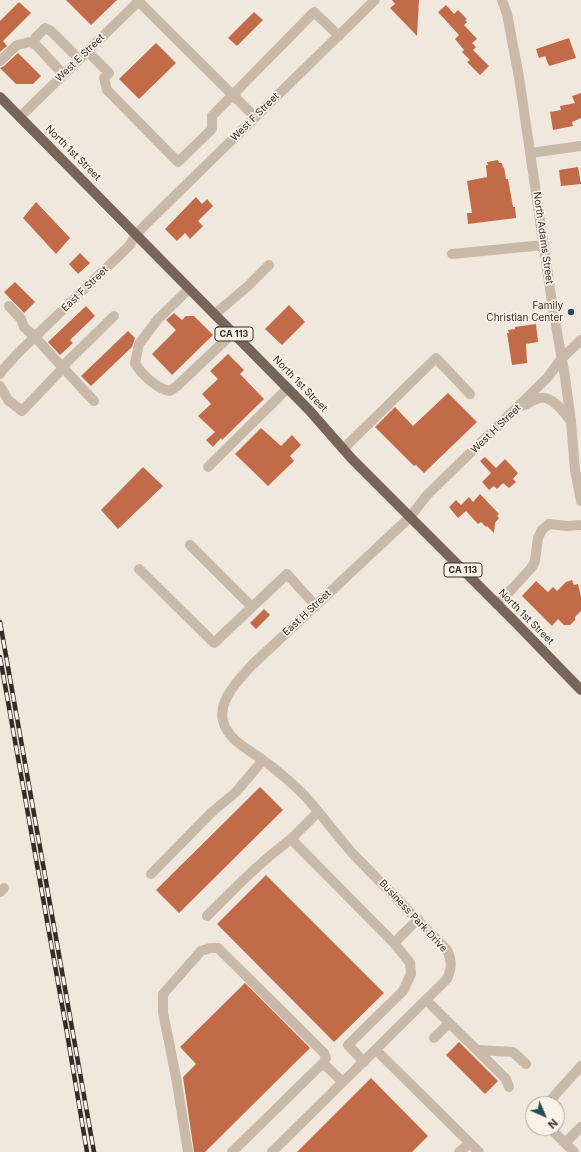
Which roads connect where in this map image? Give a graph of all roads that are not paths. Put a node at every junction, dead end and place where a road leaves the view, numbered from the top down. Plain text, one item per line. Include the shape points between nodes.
1 (139, 0) edge
2 (502, 0) edge
3 (370, 2) edge
4 (339, 36) junction
5 (32, 43) junction
6 (87, 52) junction
7 (79, 59) junction
8 (0, 61) edge
9 (63, 74) junction
10 (232, 95) junction
11 (0, 97) edge
12 (20, 117) junction
13 (255, 118) junction
14 (581, 146) edge
15 (531, 153) junction
16 (136, 235) junction
17 (544, 245) junction
18 (452, 254) dead end
19 (269, 266) dead end
20 (190, 289) junction
21 (9, 306) dead end
22 (215, 314) junction
23 (114, 316) dead end
24 (233, 333) junction
25 (33, 338) junction
26 (581, 340) edge
27 (562, 358) junction
28 (63, 368) junction
29 (0, 374) edge
30 (0, 386) edge
31 (288, 388) junction
32 (470, 394) dead end
33 (94, 400) dead end
34 (517, 408) junction
35 (571, 421) junction
36 (343, 449) junction
37 (208, 467) dead end
38 (578, 469) edge
39 (581, 501) edge
40 (410, 517) junction
41 (581, 525) edge
42 (190, 545) dead end
43 (140, 569) dead end
44 (496, 604) junction
45 (315, 605) junction
46 (252, 607) junction
47 (580, 687) edge
48 (223, 720) joint
49 (263, 760) junction
50 (318, 812) junction
51 (291, 839) junction
52 (151, 874) dead end
53 (207, 916) dead end
54 (418, 919) junction
55 (394, 943) junction
56 (426, 1000) junction
57 (449, 1023) junction
58 (434, 1038) dead end
59 (376, 1050) junction
60 (477, 1050) junction
61 (364, 1062) junction
62 (323, 1063) junction
63 (526, 1064) dead end
64 (581, 1066) edge
65 (343, 1082) junction
66 (509, 1087) dead end
67 (554, 1096) edge
68 (581, 1127) edge
69 (558, 1136) edge
70 (470, 1143) junction
71 (565, 1143) junction
72 (188, 1152) edge
73 (232, 1152) edge
74 (272, 1152) edge
75 (459, 1152) edge
76 (479, 1152) edge
77 (574, 1152) edge

1 - 6 street, West E Street
1 - 10 street
2 - 15 street, North Adams Street via 516,61
3 - 4 street, West F Street
4 - 10 street via 314,12
4 - 13 street, West F Street
5 - 7 street via 45,28
5 - 8 street via 17,45
5 - 9 street
6 - 7 street, West E Street
6 - 10 street via 109,73 104,78 107,90 178,162 212,129 212,116
7 - 9 street, West E Street
9 - 12 street, West E Street
10 - 13 street
11 - 12 main road, North 1st Street / CA 113
12 - 16 main road, North 1st Street / CA 113
13 - 16 street, West F Street
14 - 15 street
15 - 17 street, North Adams Street
16 - 20 main road, North 1st Street / CA 113
16 - 25 street, East F Street via 129,246
17 - 18 street
17 - 27 street, North Adams Street
19 - 22 street
20 - 22 main road, North 1st Street / CA 113
20 - 24 street via 158,319 139,344 135,363 158,388 170,391 177,386
21 - 25 street
22 - 24 main road, North 1st Street / CA 113
23 - 28 street
24 - 31 main road, North 1st Street / CA 113
25 - 28 street
25 - 29 street, East F Street
26 - 27 street, West H Street
27 - 34 street, West H Street via 548,377
27 - 35 street, North Adams Street
28 - 30 street via 22,411 8,400
28 - 33 street
31 - 36 main road, North 1st Street / CA 113
31 - 37 street
32 - 36 street via 436,358
34 - 35 street via 540,398 549,400
34 - 40 street, West H Street via 427,495
35 - 38 street, North Adams Street
36 - 40 main road, North 1st Street / CA 113
38 - 39 street, North Adams Street
40 - 44 main road, North 1st Street / CA 113
40 - 45 street, East H Street
41 - 44 street via 549,524 542,530 532,567
42 - 46 street
43 - 46 street via 214,643
44 - 47 main road, North 1st Street / CA 113
45 - 46 street via 286,574
45 - 48 street, East H Street via 250,666 233,687 222,707
48 - 49 street, Business Park Drive via 233,739
49 - 50 street, Business Park Drive via 291,782
49 - 52 street via 236,792 212,812
50 - 51 street
50 - 54 street, Business Park Drive via 354,855
51 - 53 street via 247,876
51 - 55 street
54 - 55 street
54 - 56 street, Business Park Drive via 448,950 451,958 448,979
55 - 61 street via 410,963 411,974 403,991 348,1045
56 - 57 street
56 - 59 street, Business Park Drive
57 - 58 street
57 - 60 street
59 - 61 street, Business Park Drive
59 - 70 street
60 - 63 street via 514,1052
60 - 66 street via 506,1079
61 - 65 street, Business Park Drive
62 - 65 street
62 - 72 street via 326,1058 324,1052 218,948 201,951 163,994 163,1012
62 - 73 street
64 - 67 street
65 - 74 street, Business Park Drive
68 - 71 street
69 - 71 street
70 - 75 street
70 - 76 street
71 - 77 street

